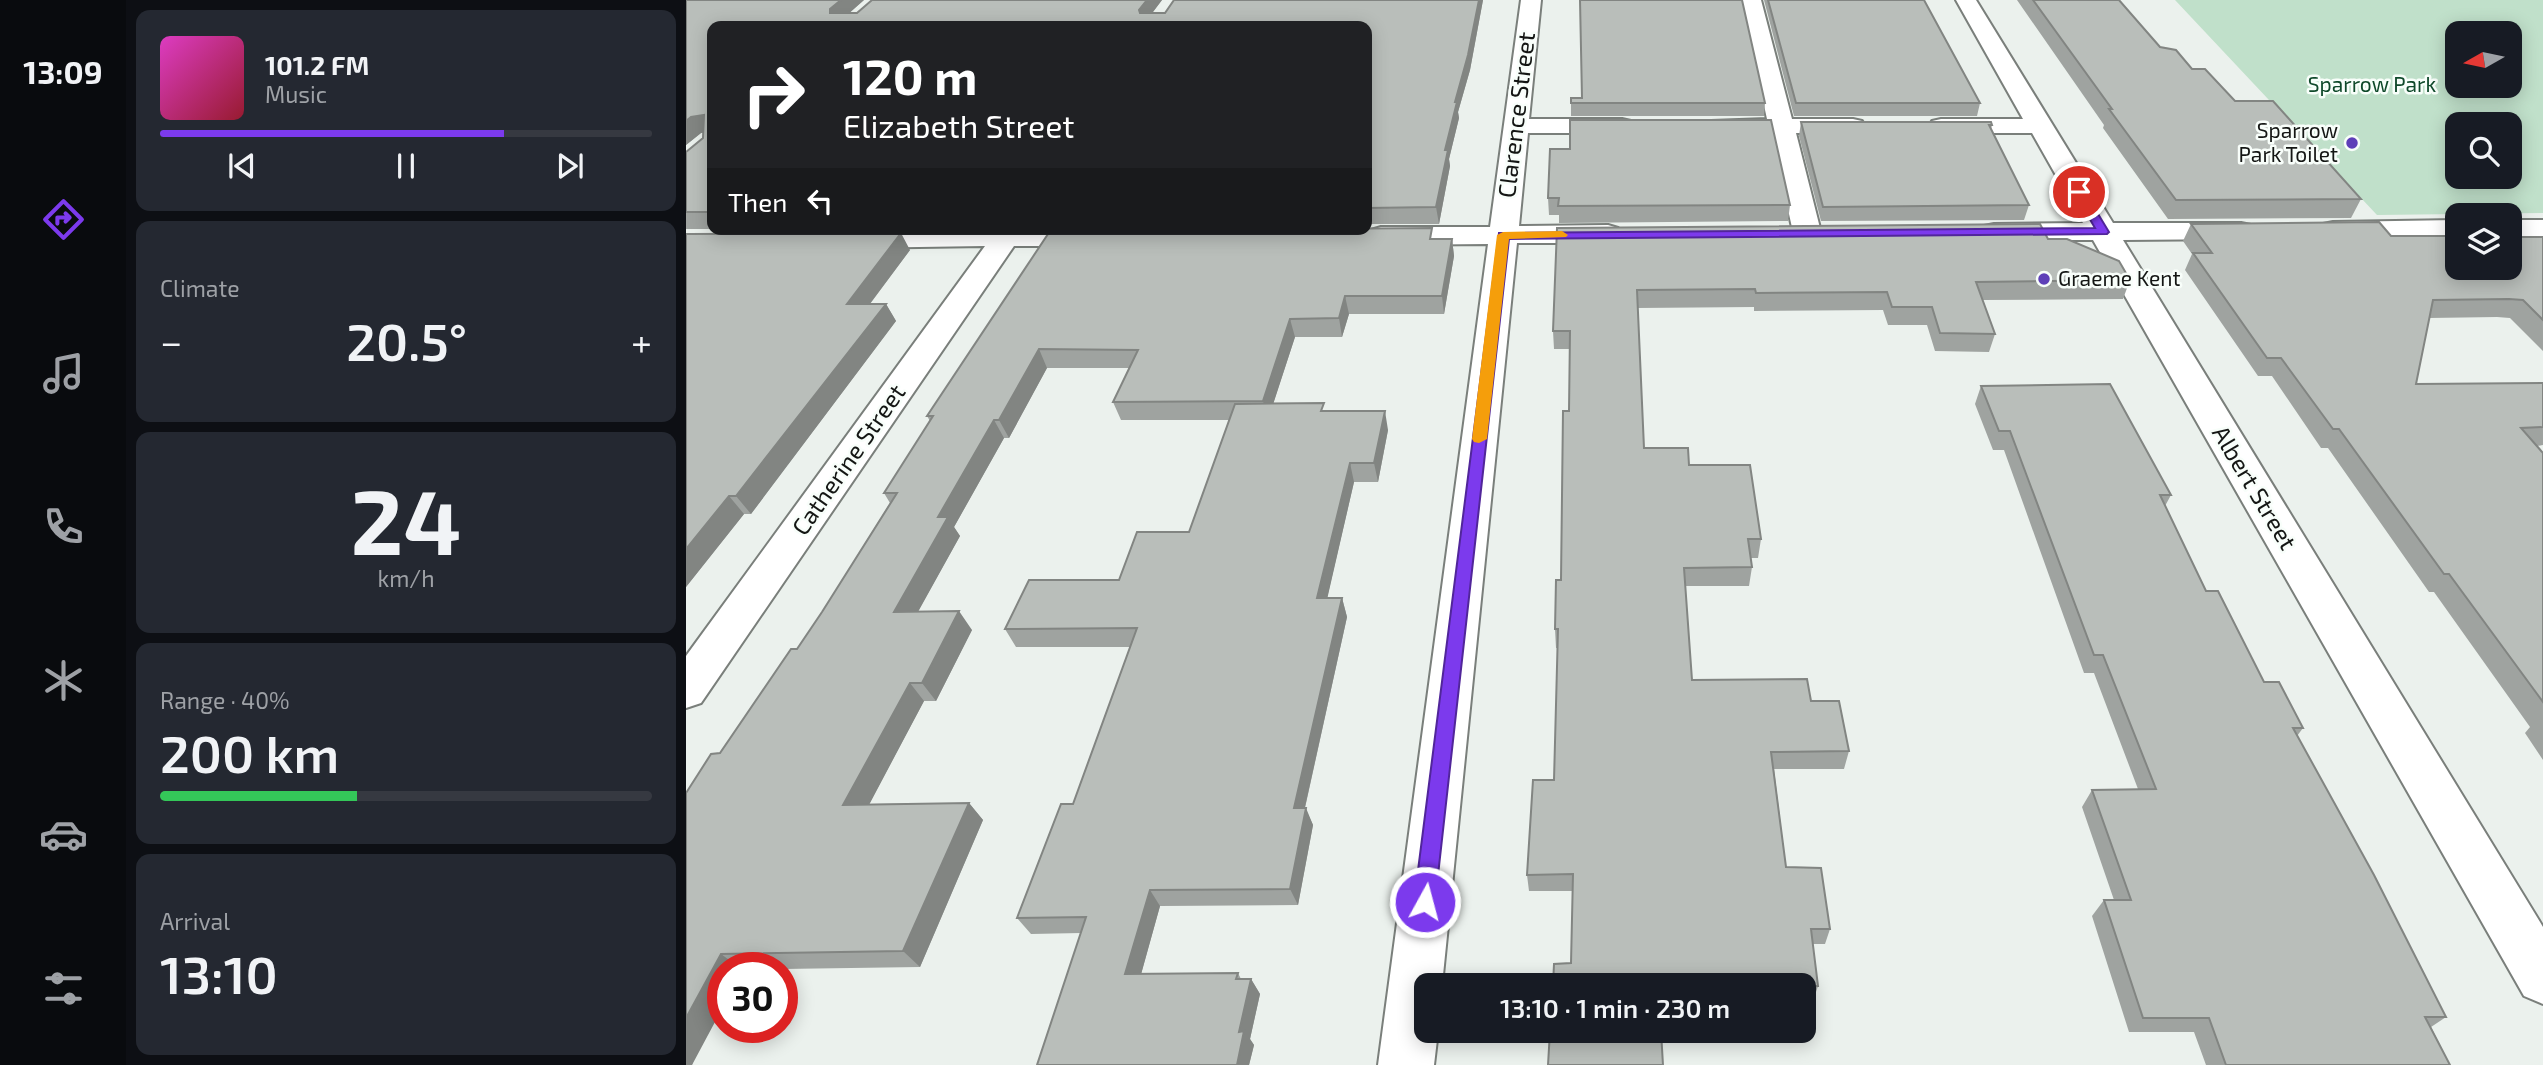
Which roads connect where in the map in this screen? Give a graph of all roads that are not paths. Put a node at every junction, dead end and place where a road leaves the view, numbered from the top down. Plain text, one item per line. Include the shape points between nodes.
1 (1531, 0) edge
2 (1751, 0) edge
3 (1966, 0) edge
4 (1516, 126) junction
5 (1644, 126) edge
6 (1699, 126) edge
7 (1781, 126) junction
8 (1878, 126) edge
9 (1920, 126) edge
10 (2040, 126) junction
11 (2522, 228) edge
12 (2543, 228) edge
13 (2445, 229) edge
14 (1969, 232) edge
15 (2103, 232) junction
16 (1808, 233) edge
17 (1634, 234) edge
18 (972, 235) edge
19 (1008, 235) edge
20 (1047, 235) edge
21 (1503, 235) junction
22 (1353, 236) edge
23 (1124, 237) edge
24 (825, 239) edge
25 (686, 690) edge
26 (2543, 976) edge
27 (1406, 1065) edge

1 - 4 street, Clarence Street
2 - 7 street
3 - 10 street, Albert Street
4 - 5 street
4 - 21 street, Clarence Street
6 - 7 street
7 - 8 street
7 - 16 street
9 - 10 street
10 - 15 street, Albert Street
11 - 12 street
13 - 15 street
14 - 15 street
15 - 26 street, Albert Street
17 - 21 street
18 - 24 street
19 - 25 street, Catherine Street
20 - 23 street
21 - 22 street
21 - 27 street, Clarence Street

